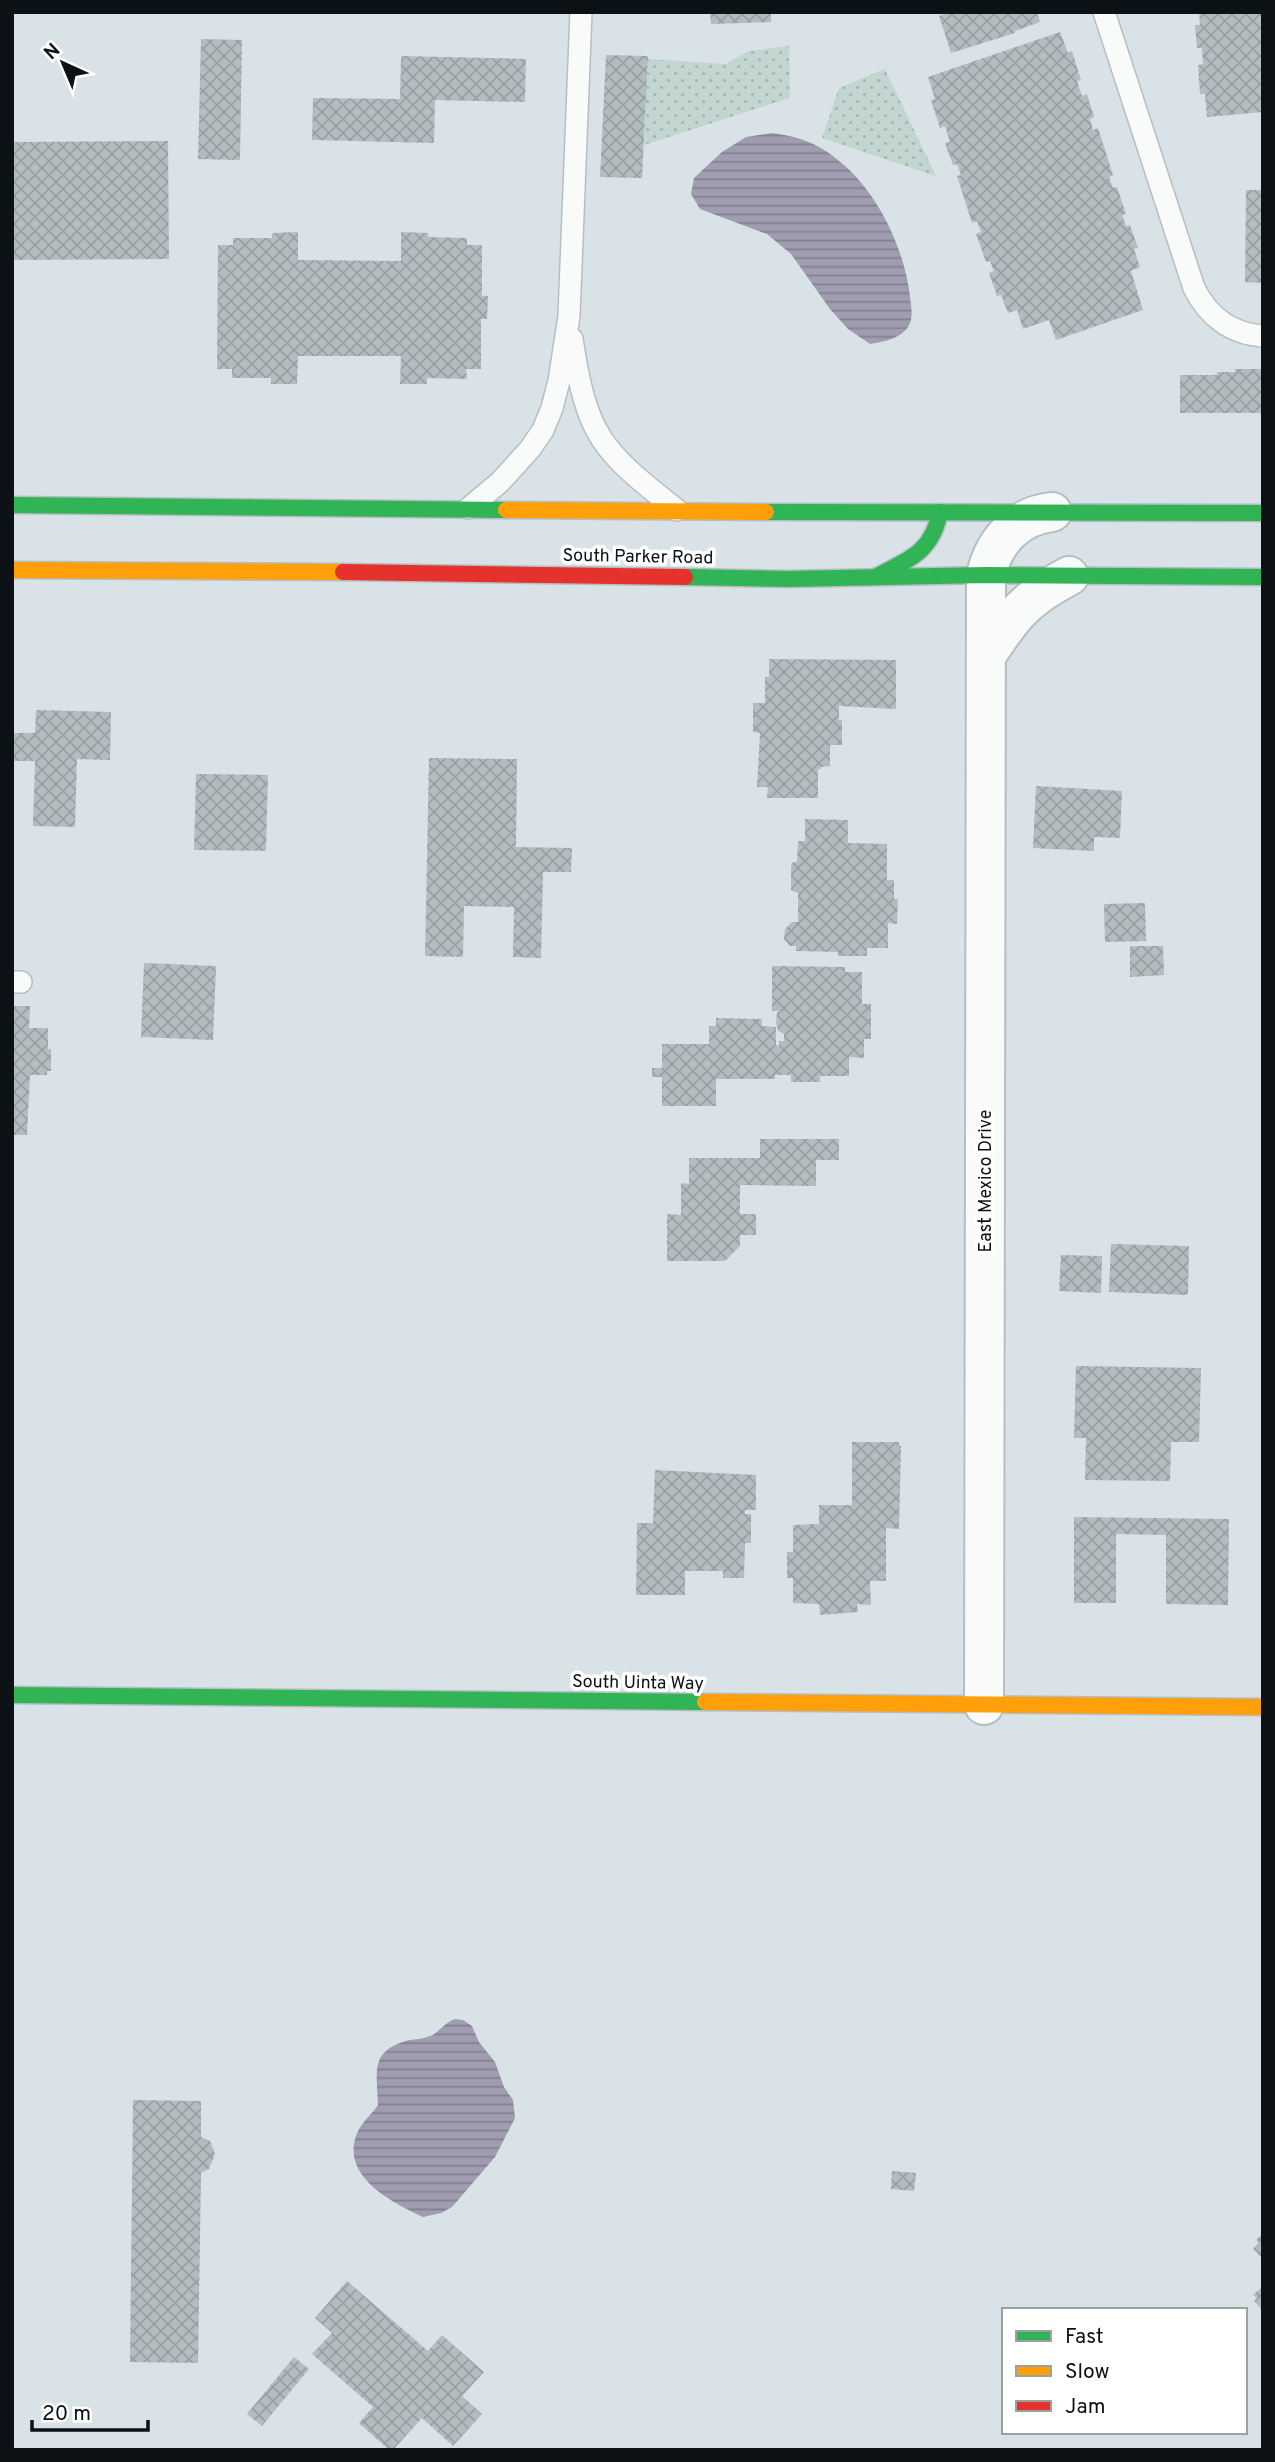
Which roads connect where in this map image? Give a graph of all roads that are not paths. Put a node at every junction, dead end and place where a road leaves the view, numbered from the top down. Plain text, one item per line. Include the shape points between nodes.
1 (581, 12) edge
2 (1104, 12) edge
3 (569, 316) junction
4 (1263, 336) edge
5 (12, 505) edge
6 (467, 509) junction
7 (679, 512) junction
8 (940, 512) junction
9 (1052, 512) junction
10 (1263, 513) edge
11 (12, 570) edge
12 (986, 575) junction
13 (1069, 576) junction
14 (875, 577) junction
15 (1263, 577) edge
16 (986, 656) junction
17 (12, 1695) edge
18 (984, 1705) junction
19 (1263, 1707) edge

1 - 3 lane
2 - 4 lane via 1194,289 1220,321
3 - 6 lane via 559,380 542,430 516,465
3 - 7 lane via 581,393 595,431 626,469
5 - 6 main road
6 - 7 main road
7 - 8 main road
8 - 9 main road
8 - 14 main road via 930,543
9 - 10 main road
9 - 12 street, East Mexico Drive via 1040,513 1010,530 992,554
11 - 14 main road, South Parker Road
12 - 13 main road, South Parker Road
12 - 14 main road, South Parker Road
12 - 16 street, East Mexico Drive
13 - 15 main road, South Parker Road
13 - 16 street via 1028,601
16 - 18 street, East Mexico Drive
17 - 18 main road, South Uinta Way
18 - 19 main road, South Uinta Way

